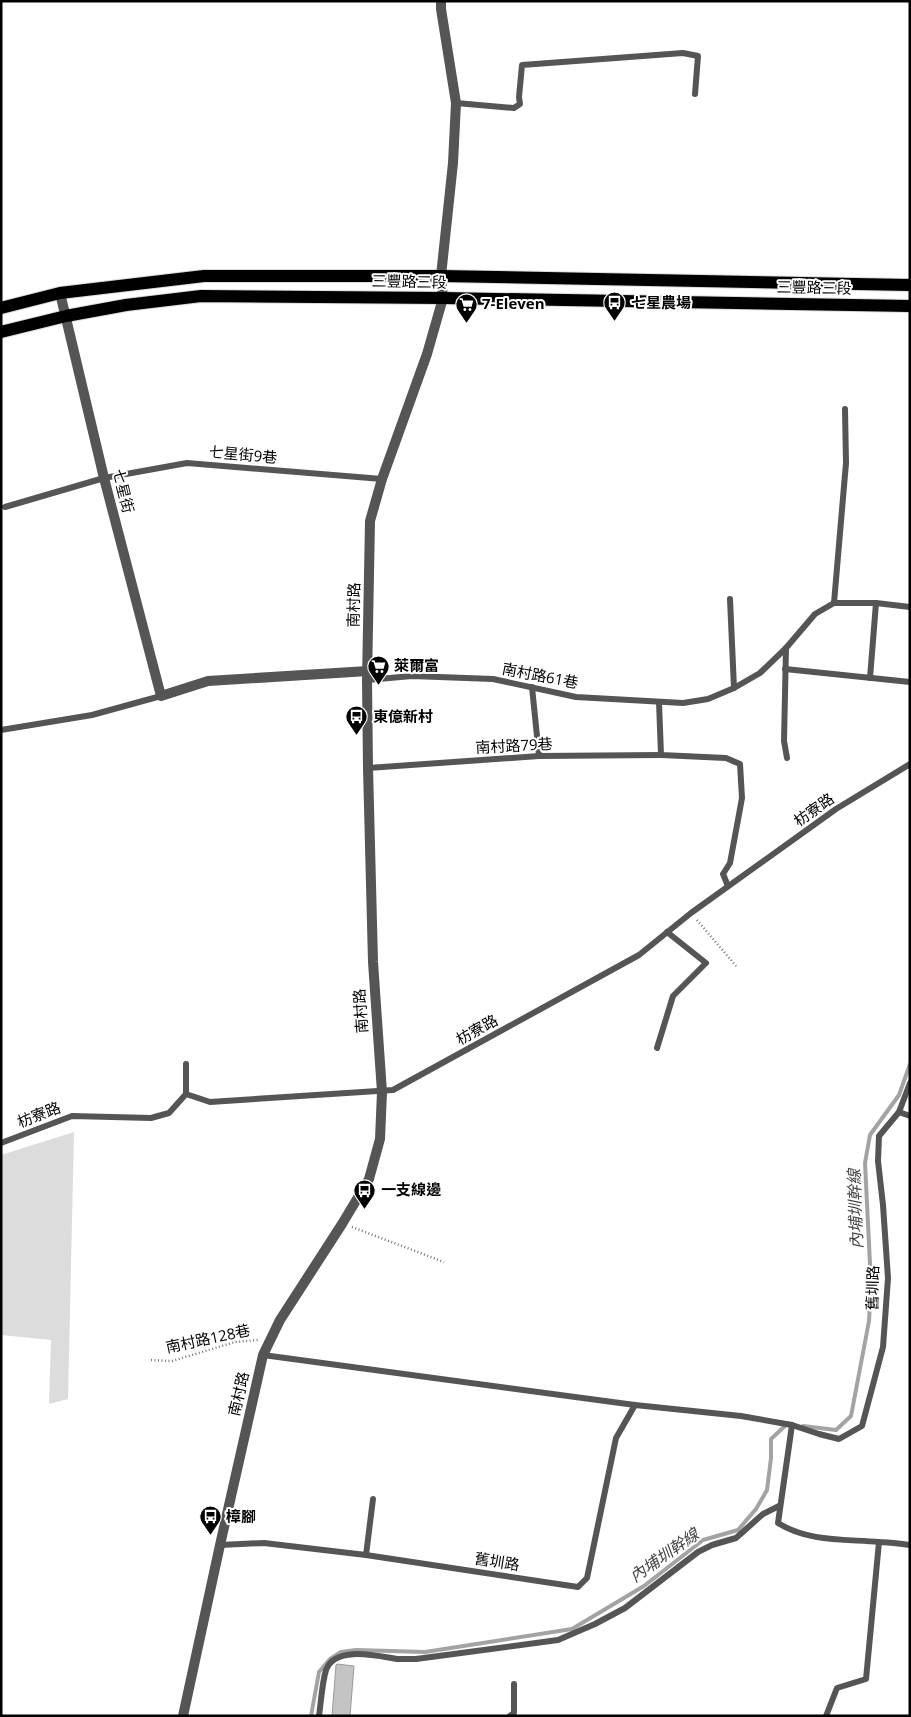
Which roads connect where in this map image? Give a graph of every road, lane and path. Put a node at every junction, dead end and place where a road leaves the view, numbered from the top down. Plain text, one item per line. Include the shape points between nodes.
1 (441, 1) edge
2 (695, 94) dead end
3 (456, 103) junction
4 (441, 276) junction
5 (910, 285) edge
6 (60, 293) junction
7 (443, 298) junction
8 (910, 306) edge
9 (1, 308) edge
10 (66, 316) junction
11 (1, 332) edge
12 (845, 409) dead end
13 (104, 478) junction
14 (382, 479) junction
15 (5, 507) dead end
16 (730, 600) dead end
17 (834, 603) junction
18 (876, 603) junction
19 (910, 607) edge
20 (786, 648) junction
21 (785, 670) junction
22 (368, 676) junction
23 (870, 678) junction
24 (910, 682) edge
25 (532, 687) junction
26 (734, 688) junction
27 (161, 696) junction
28 (659, 702) junction
29 (1, 730) edge
30 (661, 755) junction
31 (539, 756) junction
32 (787, 758) dead end
33 (910, 764) edge
34 (368, 768) junction
35 (728, 886) junction
36 (691, 913) junction
37 (667, 932) junction
38 (736, 966) dead end
39 (657, 1048) dead end
40 (186, 1064) dead end
41 (910, 1083) edge
42 (382, 1092) junction
43 (186, 1094) junction
44 (899, 1112) junction
45 (910, 1116) edge
46 (1, 1143) edge
47 (342, 1224) junction
48 (444, 1262) dead end
49 (270, 1339) junction
50 (263, 1355) junction
51 (151, 1360) dead end
52 (635, 1405) junction
53 (792, 1424) junction
54 (373, 1499) dead end
55 (779, 1506) junction
56 (879, 1542) junction
57 (220, 1545) junction
58 (910, 1545) edge
59 (366, 1555) junction
60 (514, 1684) dead end
61 (183, 1716) edge
62 (319, 1716) edge
63 (510, 1716) edge
64 (826, 1716) edge

1 - 3 street, 南村路
2 - 3 lane via 698,56 682,53 522,65 520,104 514,108
3 - 4 street, 南村路
4 - 5 main road, 三豐路三段
4 - 6 main road, 三豐路三段 via 204,276
4 - 7 street, 南村路
6 - 9 main road, 三豐路三段
6 - 10 street, 七星街
7 - 8 main road, 三豐路三段
7 - 10 main road, 三豐路三段 via 201,296
7 - 14 street, 南村路 via 427,354
10 - 11 main road, 三豐路三段
10 - 13 street, 七星街
12 - 17 lane via 846,463
13 - 14 lane, 七星街9巷 via 188,463
13 - 15 lane, 七星街9巷
13 - 27 street, 七星街
14 - 22 street, 南村路 via 370,521
16 - 26 lane
17 - 18 lane
17 - 20 lane via 815,614
18 - 19 lane
18 - 23 lane
20 - 21 lane
20 - 26 lane via 760,673
21 - 23 lane
21 - 32 lane via 784,741
22 - 25 lane, 南村路61巷 via 493,679
22 - 27 street via 208,680
22 - 34 street, 南村路
23 - 24 lane
25 - 28 lane, 南村路61巷 via 576,697
25 - 31 lane
26 - 28 lane, 南村路61巷 via 708,699
27 - 29 lane via 92,715
28 - 30 lane
30 - 31 lane, 南村路79巷
30 - 35 lane, 南村路79巷 via 726,758 740,764 742,798 730,863 723,874
31 - 34 lane, 南村路79巷
33 - 35 lane, 枋寮路 via 836,809
34 - 42 street, 南村路 via 373,962
35 - 36 lane, 枋寮路
36 - 37 lane, 枋寮路
36 - 38 path
37 - 39 lane via 706,963 672,996
37 - 42 lane, 枋寮路 via 640,955 394,1090
40 - 43 lane
41 - 44 lane, 舊圳路
42 - 43 lane, 枋寮路 via 210,1102
42 - 47 street, 南村路 via 380,1139 369,1179
43 - 46 lane, 枋寮路 via 169,1113 151,1118 72,1116
44 - 45 lane
44 - 53 lane, 舊圳路 via 879,1136 878,1161 888,1278 883,1348 862,1426 839,1439
47 - 48 path
47 - 49 street, 南村路
49 - 50 street, 南村路
49 - 51 path, 南村路128巷 via 235,1342 172,1361
50 - 52 lane, 舊圳路
50 - 57 street, 南村路
52 - 53 lane, 舊圳路
52 - 59 lane, 舊圳路 via 616,1438 587,1578 578,1587
53 - 55 lane
54 - 59 lane
55 - 56 lane via 778,1523 790,1531 830,1540
55 - 62 lane via 763,1514 736,1538 698,1552 625,1608 558,1640 416,1659 360,1653 344,1655 326,1668
56 - 58 lane
56 - 64 lane via 866,1679 837,1688
57 - 59 lane, 舊圳路 via 264,1543
57 - 61 street, 南村路
60 - 63 lane via 514,1713

